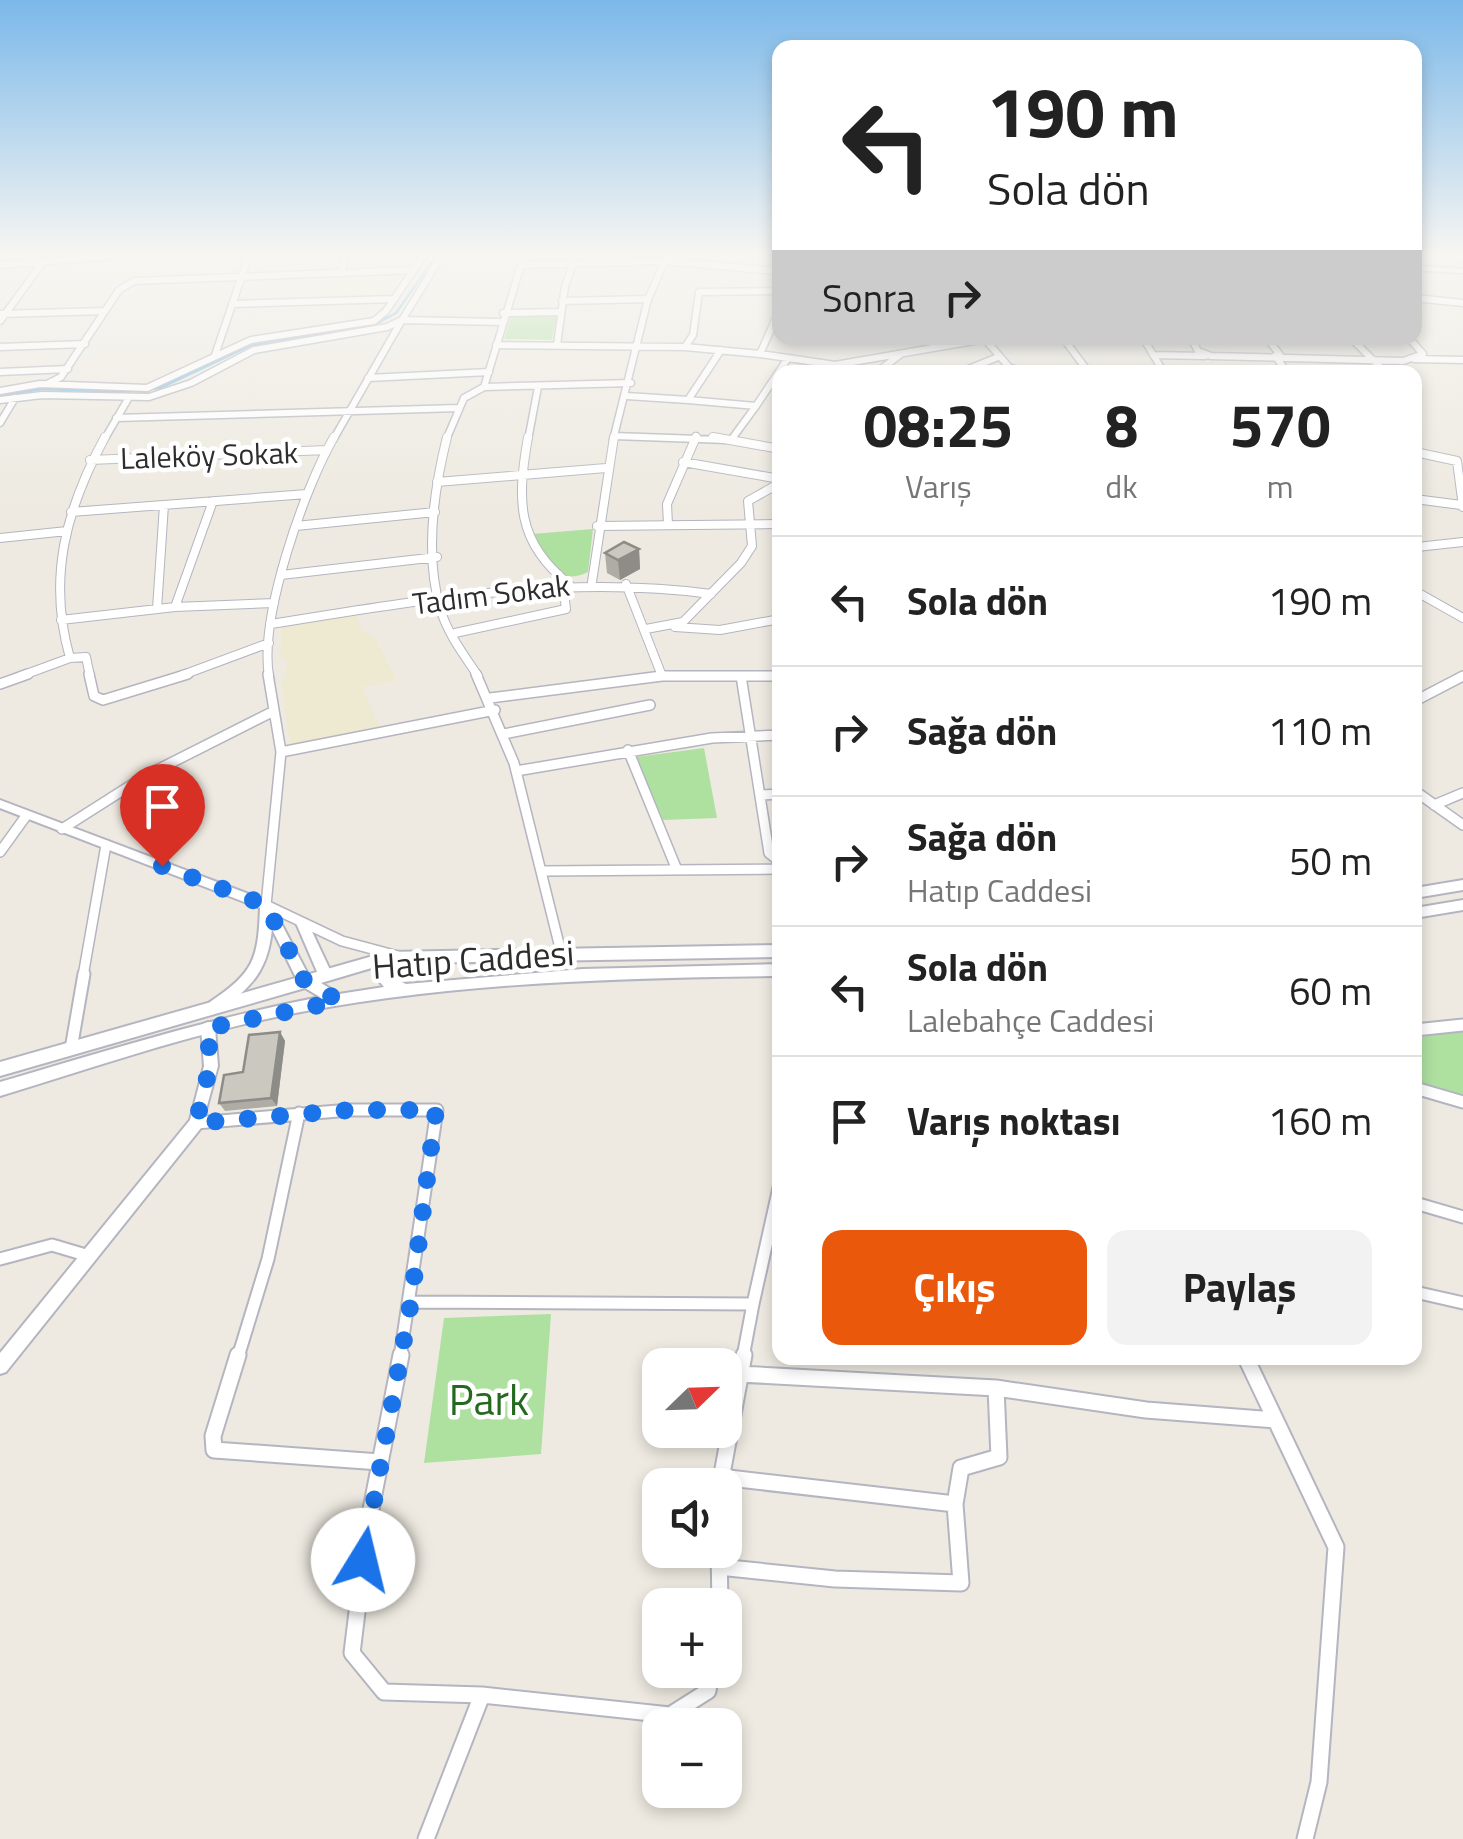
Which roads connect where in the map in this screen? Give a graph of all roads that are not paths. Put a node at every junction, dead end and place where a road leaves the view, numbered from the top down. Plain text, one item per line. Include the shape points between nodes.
1 (89, 338) edge
2 (220, 338) edge
3 (265, 338) edge
4 (333, 338) edge
5 (392, 338) edge
6 (497, 338) edge
7 (557, 338) edge
8 (641, 338) edge
9 (691, 338) edge
10 (767, 338) edge
11 (85, 344) junction
12 (496, 344) junction
13 (556, 344) junction
14 (640, 344) junction
15 (948, 345) edge
16 (989, 345) edge
17 (1147, 345) edge
18 (1194, 345) edge
19 (1271, 345) edge
20 (1359, 345) edge
21 (1415, 345) edge
22 (0, 347) edge
23 (685, 347) junction
24 (721, 350) junction
25 (760, 354) junction
26 (902, 354) junction
27 (1153, 355) junction
28 (214, 356) junction
29 (1211, 356) junction
30 (1278, 356) junction
31 (998, 357) junction
32 (788, 358) junction
33 (1375, 360) junction
34 (1408, 360) junction
35 (1463, 360) edge
36 (784, 365) edge
37 (829, 365) edge
38 (841, 365) edge
39 (887, 365) edge
40 (968, 365) edge
41 (1011, 365) edge
42 (1159, 365) edge
43 (1283, 365) edge
44 (1379, 365) edge
45 (68, 369) junction
46 (0, 372) edge
47 (489, 372) junction
48 (368, 378) junction
49 (630, 383) junction
50 (46, 384) junction
51 (484, 387) junction
52 (538, 387) junction
53 (771, 389) edge
54 (0, 390) edge
55 (627, 396) junction
56 (15, 398) junction
57 (128, 399) junction
58 (0, 400) edge
59 (688, 400) junction
60 (756, 406) junction
61 (459, 408) junction
62 (348, 412) junction
63 (116, 418) junction
64 (0, 423) edge
65 (614, 436) junction
66 (696, 436) junction
67 (731, 440) junction
68 (772, 447) edge
69 (327, 450) junction
70 (1422, 454) edge
71 (90, 460) junction
72 (683, 462) junction
73 (606, 468) junction
74 (524, 475) junction
75 (772, 479) edge
76 (437, 482) junction
77 (772, 486) edge
78 (307, 494) junction
79 (1422, 500) edge
80 (213, 501) junction
81 (164, 505) junction
82 (1462, 506) edge
83 (71, 512) junction
84 (434, 512) junction
85 (772, 524) edge
86 (668, 525) junction
87 (749, 525) junction
88 (296, 526) junction
89 (598, 526) junction
90 (67, 531) junction
91 (0, 538) edge
92 (1463, 542) edge
93 (1422, 546) edge
94 (437, 557) junction
95 (281, 575) junction
96 (592, 582) junction
97 (566, 584) junction
98 (626, 584) junction
99 (712, 594) junction
100 (1422, 595) edge
101 (440, 600) junction
102 (274, 603) junction
103 (175, 607) junction
104 (157, 609) junction
105 (1463, 618) edge
106 (61, 620) junction
107 (772, 620) edge
108 (270, 624) junction
109 (669, 627) junction
110 (646, 629) junction
111 (455, 633) junction
112 (269, 643) junction
113 (70, 658) junction
114 (662, 676) junction
115 (740, 676) junction
116 (772, 676) edge
117 (1463, 676) edge
118 (0, 684) edge
119 (1422, 697) edge
120 (490, 698) junction
121 (650, 705) dead end
122 (495, 710) junction
123 (274, 711) junction
124 (504, 734) junction
125 (751, 735) junction
126 (772, 735) edge
127 (628, 750) junction
128 (281, 752) junction
129 (516, 771) junction
130 (1463, 793) edge
131 (762, 794) junction
132 (772, 794) edge
133 (1422, 796) edge
134 (0, 804) edge
135 (1434, 804) junction
136 (26, 816) junction
137 (1463, 826) edge
138 (62, 829) junction
139 (106, 845) junction
140 (0, 852) edge
141 (772, 856) edge
142 (772, 866) edge
143 (543, 870) junction
144 (677, 870) junction
145 (1463, 885) edge
146 (1422, 891) edge
147 (266, 905) junction
148 (1463, 905) edge
149 (1422, 912) edge
150 (302, 924) junction
151 (772, 951) edge
152 (562, 952) junction
153 (409, 956) junction
154 (772, 970) edge
155 (325, 974) junction
156 (304, 980) junction
157 (412, 990) junction
158 (339, 1001) junction
159 (213, 1007) junction
160 (1463, 1026) edge
161 (208, 1028) junction
162 (1422, 1029) edge
163 (72, 1049) junction
164 (0, 1069) edge
165 (0, 1089) edge
166 (1422, 1090) edge
167 (1463, 1102) edge
168 (299, 1113) junction
169 (196, 1123) junction
170 (1422, 1205) edge
171 (1463, 1217) edge
172 (772, 1218) edge
173 (90, 1256) junction
174 (0, 1259) edge
175 (1422, 1294) edge
176 (411, 1302) junction
177 (1463, 1303) edge
178 (753, 1304) junction
179 (742, 1363) edge
180 (1249, 1365) edge
181 (0, 1366) edge
182 (742, 1374) edge
183 (996, 1388) junction
184 (1274, 1420) junction
185 (380, 1462) junction
186 (742, 1483) edge
187 (955, 1504) junction
188 (742, 1562) edge
189 (709, 1688) edge
190 (482, 1695) junction
191 (426, 1839) edge
192 (1306, 1839) edge

1 - 11 street
2 - 28 street
3 - 28 street
4 - 57 street via 254,350 191,384
5 - 48 street
6 - 12 street
7 - 13 street
8 - 14 street
9 - 23 street
10 - 25 street
11 - 22 street
11 - 45 street
12 - 13 street
12 - 47 street
13 - 14 street
14 - 23 street
14 - 49 street
15 - 26 street
16 - 31 street
17 - 27 street
18 - 29 street
19 - 30 street
20 - 33 street
21 - 34 street via 1423,354
23 - 24 street
24 - 25 street
24 - 59 street
25 - 32 street
26 - 38 street
26 - 39 street
27 - 29 street
27 - 42 street
28 - 50 street via 147,388
29 - 30 street
30 - 33 street
30 - 43 street
31 - 40 street
31 - 41 street
32 - 36 street
32 - 37 street
33 - 34 street
33 - 44 street
34 - 35 street
45 - 46 street
45 - 50 street
47 - 48 street
47 - 51 street
48 - 62 street
49 - 52 street
49 - 55 street
50 - 54 street
51 - 52 street
51 - 61 street
52 - 74 street
53 - 60 street
55 - 59 street
55 - 65 street
56 - 57 street
56 - 58 street
56 - 64 street
57 - 63 street
59 - 60 street
60 - 67 street
61 - 62 street
61 - 76 street
62 - 63 street
62 - 69 street
63 - 71 street
65 - 66 street
65 - 73 street
66 - 67 street
66 - 72 street
67 - 68 street
69 - 71 street, Laleköy Sokak
69 - 78 street
70 - 82 street via 1457,461
71 - 83 street
72 - 75 street
72 - 86 street via 667,504
73 - 74 street
73 - 89 street
74 - 76 street
74 - 97 street via 525,534 545,570
76 - 84 street
77 - 87 street via 748,501
78 - 80 street
78 - 88 street
79 - 82 street
80 - 81 street
80 - 103 street
81 - 83 street
81 - 104 street
83 - 90 street
84 - 88 street
84 - 94 street
85 - 87 street
86 - 87 street
86 - 89 street
87 - 99 street via 752,546
88 - 95 street
89 - 96 street
90 - 91 street
90 - 106 street via 58,573
92 - 93 street
94 - 95 street
94 - 101 street
95 - 102 street
96 - 97 street, Tadım Sokak
96 - 98 street, Tadım Sokak
97 - 101 street, Tadım Sokak
97 - 111 street via 566,609
98 - 99 street, Tadım Sokak
98 - 110 street
99 - 109 street
100 - 105 street
101 - 108 street, Tadım Sokak
101 - 111 street
102 - 103 street
102 - 108 street
103 - 104 street
104 - 106 street
106 - 113 street
107 - 109 street via 720,630
108 - 112 street
109 - 110 street
110 - 114 street
111 - 120 street
112 - 113 street via 104,700 94,696 86,657
112 - 123 street
113 - 118 street
114 - 115 street
114 - 120 street
115 - 116 street
115 - 125 street
117 - 119 street
120 - 122 street
121 - 124 street
122 - 124 street
122 - 128 street
123 - 128 street
123 - 138 street via 146,775
124 - 129 street
125 - 126 street
125 - 127 street
125 - 131 street
127 - 129 street
127 - 144 street
128 - 147 street
129 - 143 street
130 - 135 street
131 - 132 street
131 - 141 street
133 - 135 street
134 - 136 street
135 - 137 street
136 - 138 street
136 - 140 street
138 - 139 street
139 - 147 street
139 - 163 street
142 - 144 street
143 - 144 street
143 - 152 street
145 - 146 main road
147 - 150 street
147 - 156 street
147 - 159 street via 266,946 258,969
148 - 149 main road
150 - 153 street
150 - 155 street
151 - 152 main road, Hatıp Caddesi
152 - 153 main road, Hatıp Caddesi
153 - 155 main road, Hatıp Caddesi
153 - 157 main road via 387,970 386,981
154 - 157 main road, Hatıp Caddesi via 572,972
155 - 156 main road, Hatıp Caddesi
156 - 158 main road
156 - 159 main road, Hatıp Caddesi
157 - 158 main road, Hatıp Caddesi
158 - 161 main road, Hatıp Caddesi
159 - 163 main road, Hatıp Caddesi
160 - 162 street
161 - 165 main road, Hatıp Caddesi
161 - 169 street via 210,1066
163 - 164 main road, Hatıp Caddesi
166 - 167 street
168 - 169 street
168 - 176 street via 436,1110
168 - 185 street via 268,1259 214,1450
169 - 173 street
170 - 171 street
172 - 178 street
173 - 174 street via 52,1246
173 - 181 street
175 - 177 street
176 - 178 street
176 - 185 street
178 - 179 street
180 - 184 street
182 - 183 street
183 - 184 street
183 - 187 street via 999,1456 961,1468
184 - 192 street via 1336,1547 1319,1782
185 - 190 street via 352,1653 384,1692
186 - 187 street
187 - 188 street via 961,1583 835,1580
189 - 190 street via 670,1714
190 - 191 street

